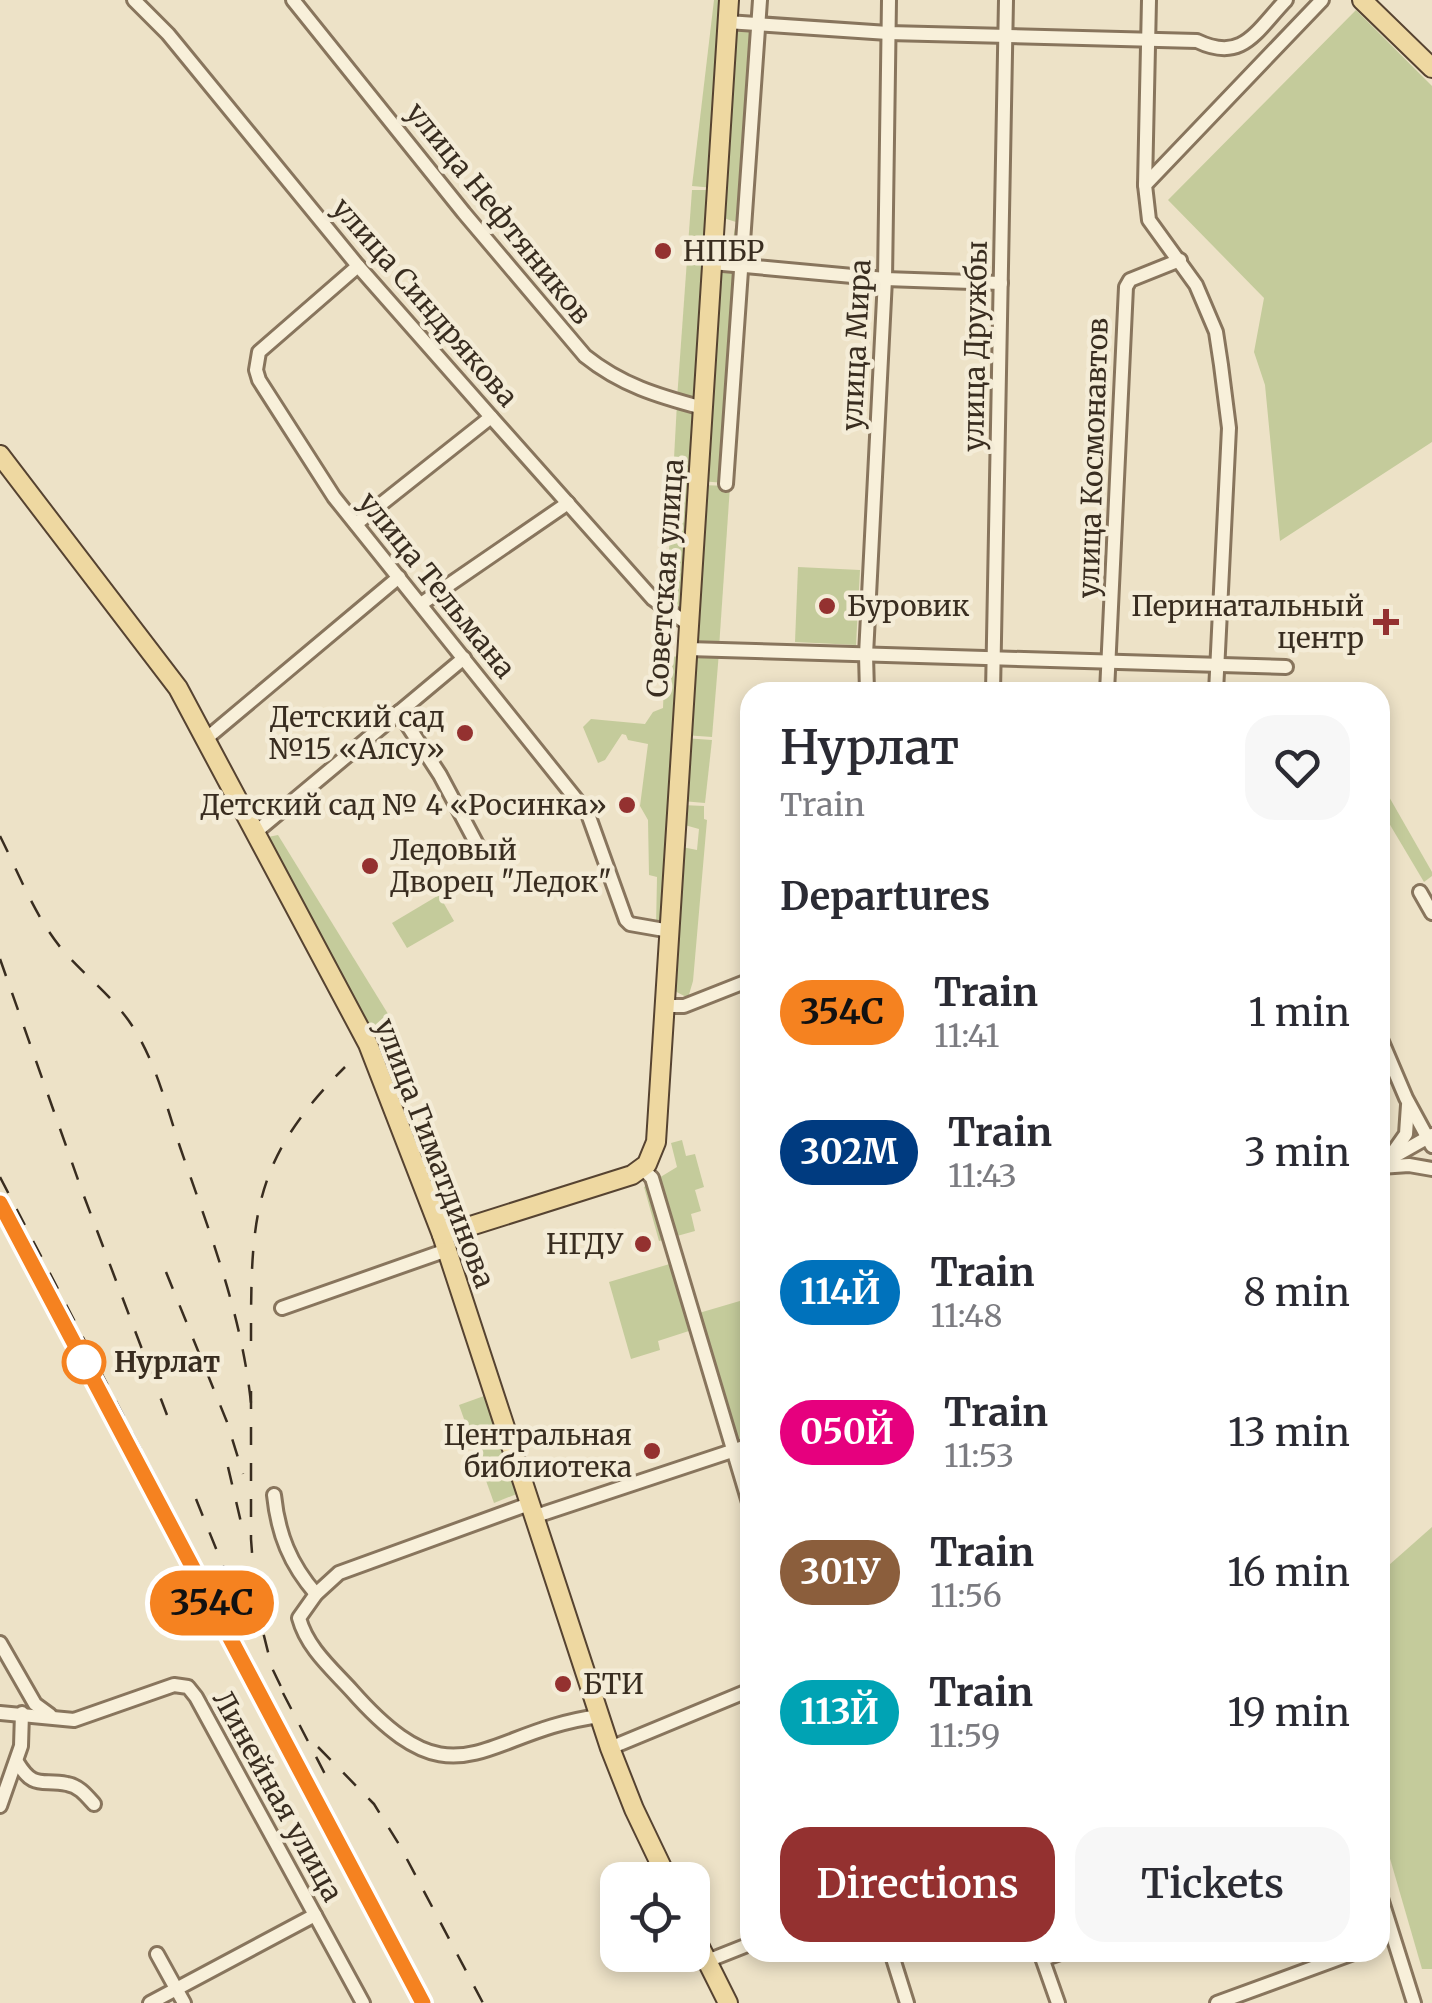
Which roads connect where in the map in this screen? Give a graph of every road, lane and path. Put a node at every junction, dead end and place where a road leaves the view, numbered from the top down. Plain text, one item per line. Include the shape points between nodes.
1 (134, 0) edge
2 (293, 0) edge
3 (729, 0) edge
4 (760, 0) edge
5 (889, 0) edge
6 (1006, 0) edge
7 (1149, 0) edge
8 (1286, 0) edge
9 (1322, 0) edge
10 (1362, 0) edge
11 (728, 22) junction
12 (758, 25) junction
13 (888, 33) junction
14 (1006, 36) junction
15 (1148, 41) junction
16 (1432, 68) edge
17 (1145, 185) junction
18 (1180, 260) junction
19 (712, 263) junction
20 (358, 266) junction
21 (742, 266) junction
22 (886, 279) junction
23 (1001, 283) junction
24 (703, 408) junction
25 (492, 417) junction
26 (0, 455) edge
27 (726, 484) dead end
28 (568, 503) junction
29 (356, 524) junction
30 (399, 577) junction
31 (421, 604) junction
32 (689, 624) junction
33 (688, 649) junction
34 (866, 655) junction
35 (464, 658) junction
36 (994, 658) junction
37 (1110, 662) junction
38 (1218, 665) junction
39 (1286, 667) dead end
40 (867, 682) edge
41 (993, 682) edge
42 (1107, 682) edge
43 (1217, 682) edge
44 (399, 712) junction
45 (207, 738) junction
46 (256, 832) junction
47 (481, 852) dead end
48 (1424, 898) dead end
49 (1432, 913) edge
50 (670, 931) junction
51 (740, 984) edge
52 (666, 1006) junction
53 (1390, 1061) edge
54 (1406, 1098) junction
55 (1432, 1118) edge
56 (1430, 1140) edge
57 (1390, 1154) edge
58 (1390, 1160) edge
59 (647, 1164) junction
60 (1390, 1164) edge
61 (1432, 1168) edge
62 (444, 1243) junction
63 (282, 1308) dead end
64 (740, 1448) edge
65 (733, 1450) junction
66 (740, 1473) edge
67 (274, 1495) dead end
68 (531, 1510) junction
69 (316, 1594) junction
70 (0, 1643) edge
71 (740, 1694) edge
72 (0, 1713) edge
73 (22, 1713) junction
74 (52, 1716) junction
75 (600, 1716) junction
76 (610, 1748) junction
77 (17, 1762) junction
78 (94, 1804) dead end
79 (0, 1806) edge
80 (659, 1862) edge
81 (315, 1915) junction
82 (740, 1948) edge
83 (1390, 1948) edge
84 (157, 1954) dead end
85 (710, 1960) edge
86 (894, 1962) edge
87 (1043, 1962) edge
88 (1329, 1962) edge
89 (710, 1967) edge
90 (176, 1989) junction
91 (150, 2003) edge
92 (184, 2003) edge
93 (363, 2003) edge
94 (728, 2003) edge
95 (906, 2003) edge
96 (1058, 2003) edge
97 (1217, 2003) edge
98 (1414, 2003) edge

1 - 20 street, улица Синдрякова
2 - 24 street, улица Нефтяников via 585,356 637,390
3 - 11 main road, Советская улица
4 - 12 street
5 - 13 street, улица Мира
6 - 14 street, улица Дружбы
7 - 15 street
8 - 15 street via 1238,48
9 - 17 street
10 - 16 main road
11 - 12 street
11 - 19 main road, Советская улица
12 - 13 street
12 - 21 street
13 - 14 street
13 - 22 street, улица Мира
14 - 15 street
14 - 23 street, улица Дружбы
15 - 17 street
17 - 18 street via 1149,220
18 - 37 street, улица Космонавтов via 1126,287
18 - 38 street via 1216,332 1228,428
19 - 21 street
19 - 24 main road, Советская улица
20 - 25 street, улица Синдрякова
20 - 29 street, улица Тельмана via 259,352 256,370
21 - 22 street
21 - 27 street
22 - 23 street
22 - 34 street, улица Мира
23 - 36 street, улица Дружбы
24 - 32 main road, Советская улица
25 - 28 street, улица Синдрякова
25 - 29 street
26 - 45 main road, улица Гиматдинова via 156,656
28 - 31 street
28 - 32 street, улица Синдрякова via 654,599
29 - 30 street, улица Тельмана
30 - 31 street, улица Тельмана
30 - 45 street
31 - 35 street, улица Тельмана
32 - 33 main road, Советская улица
33 - 34 street
33 - 50 main road, Советская улица
34 - 36 street
34 - 40 street, улица Мира
35 - 44 street
35 - 50 street, улица Тельмана via 588,814 626,920
36 - 37 street
36 - 41 street, улица Дружбы
37 - 38 street
37 - 42 street, улица Космонавтов
38 - 39 street
38 - 43 street
44 - 46 street
44 - 47 street
45 - 46 main road, улица Гиматдинова
46 - 62 main road, улица Гиматдинова via 368,1044
48 - 49 street via 1420,892
50 - 52 main road, Советская улица
51 - 52 street via 684,1006
52 - 59 main road, Советская улица via 658,1132
53 - 54 street
54 - 55 street
54 - 56 street
54 - 57 street via 1406,1134
56 - 58 street
59 - 62 main road via 625,1178
59 - 65 street
60 - 61 street
62 - 63 street
62 - 68 main road, улица Гиматдинова
64 - 65 street
65 - 66 street
65 - 68 street
67 - 69 street via 282,1538
68 - 69 street via 339,1574
68 - 75 main road, улица Гиматдинова
69 - 75 street via 299,1618 307,1640 372,1713 423,1750 475,1755 562,1721
70 - 74 street via 35,1704
71 - 76 street
72 - 73 street
73 - 74 street
73 - 77 street
74 - 81 street, Линейная улица via 74,1720 174,1685 188,1687
75 - 76 main road, улица Гиматдинова
76 - 80 main road, улица Гиматдинова
77 - 78 street via 34,1782 69,1784
77 - 79 street
81 - 90 street
81 - 93 street, Линейная улица
82 - 85 street
83 - 98 street
84 - 90 street
86 - 95 street
87 - 96 street
88 - 97 street
89 - 94 main road
90 - 91 street
90 - 92 street

